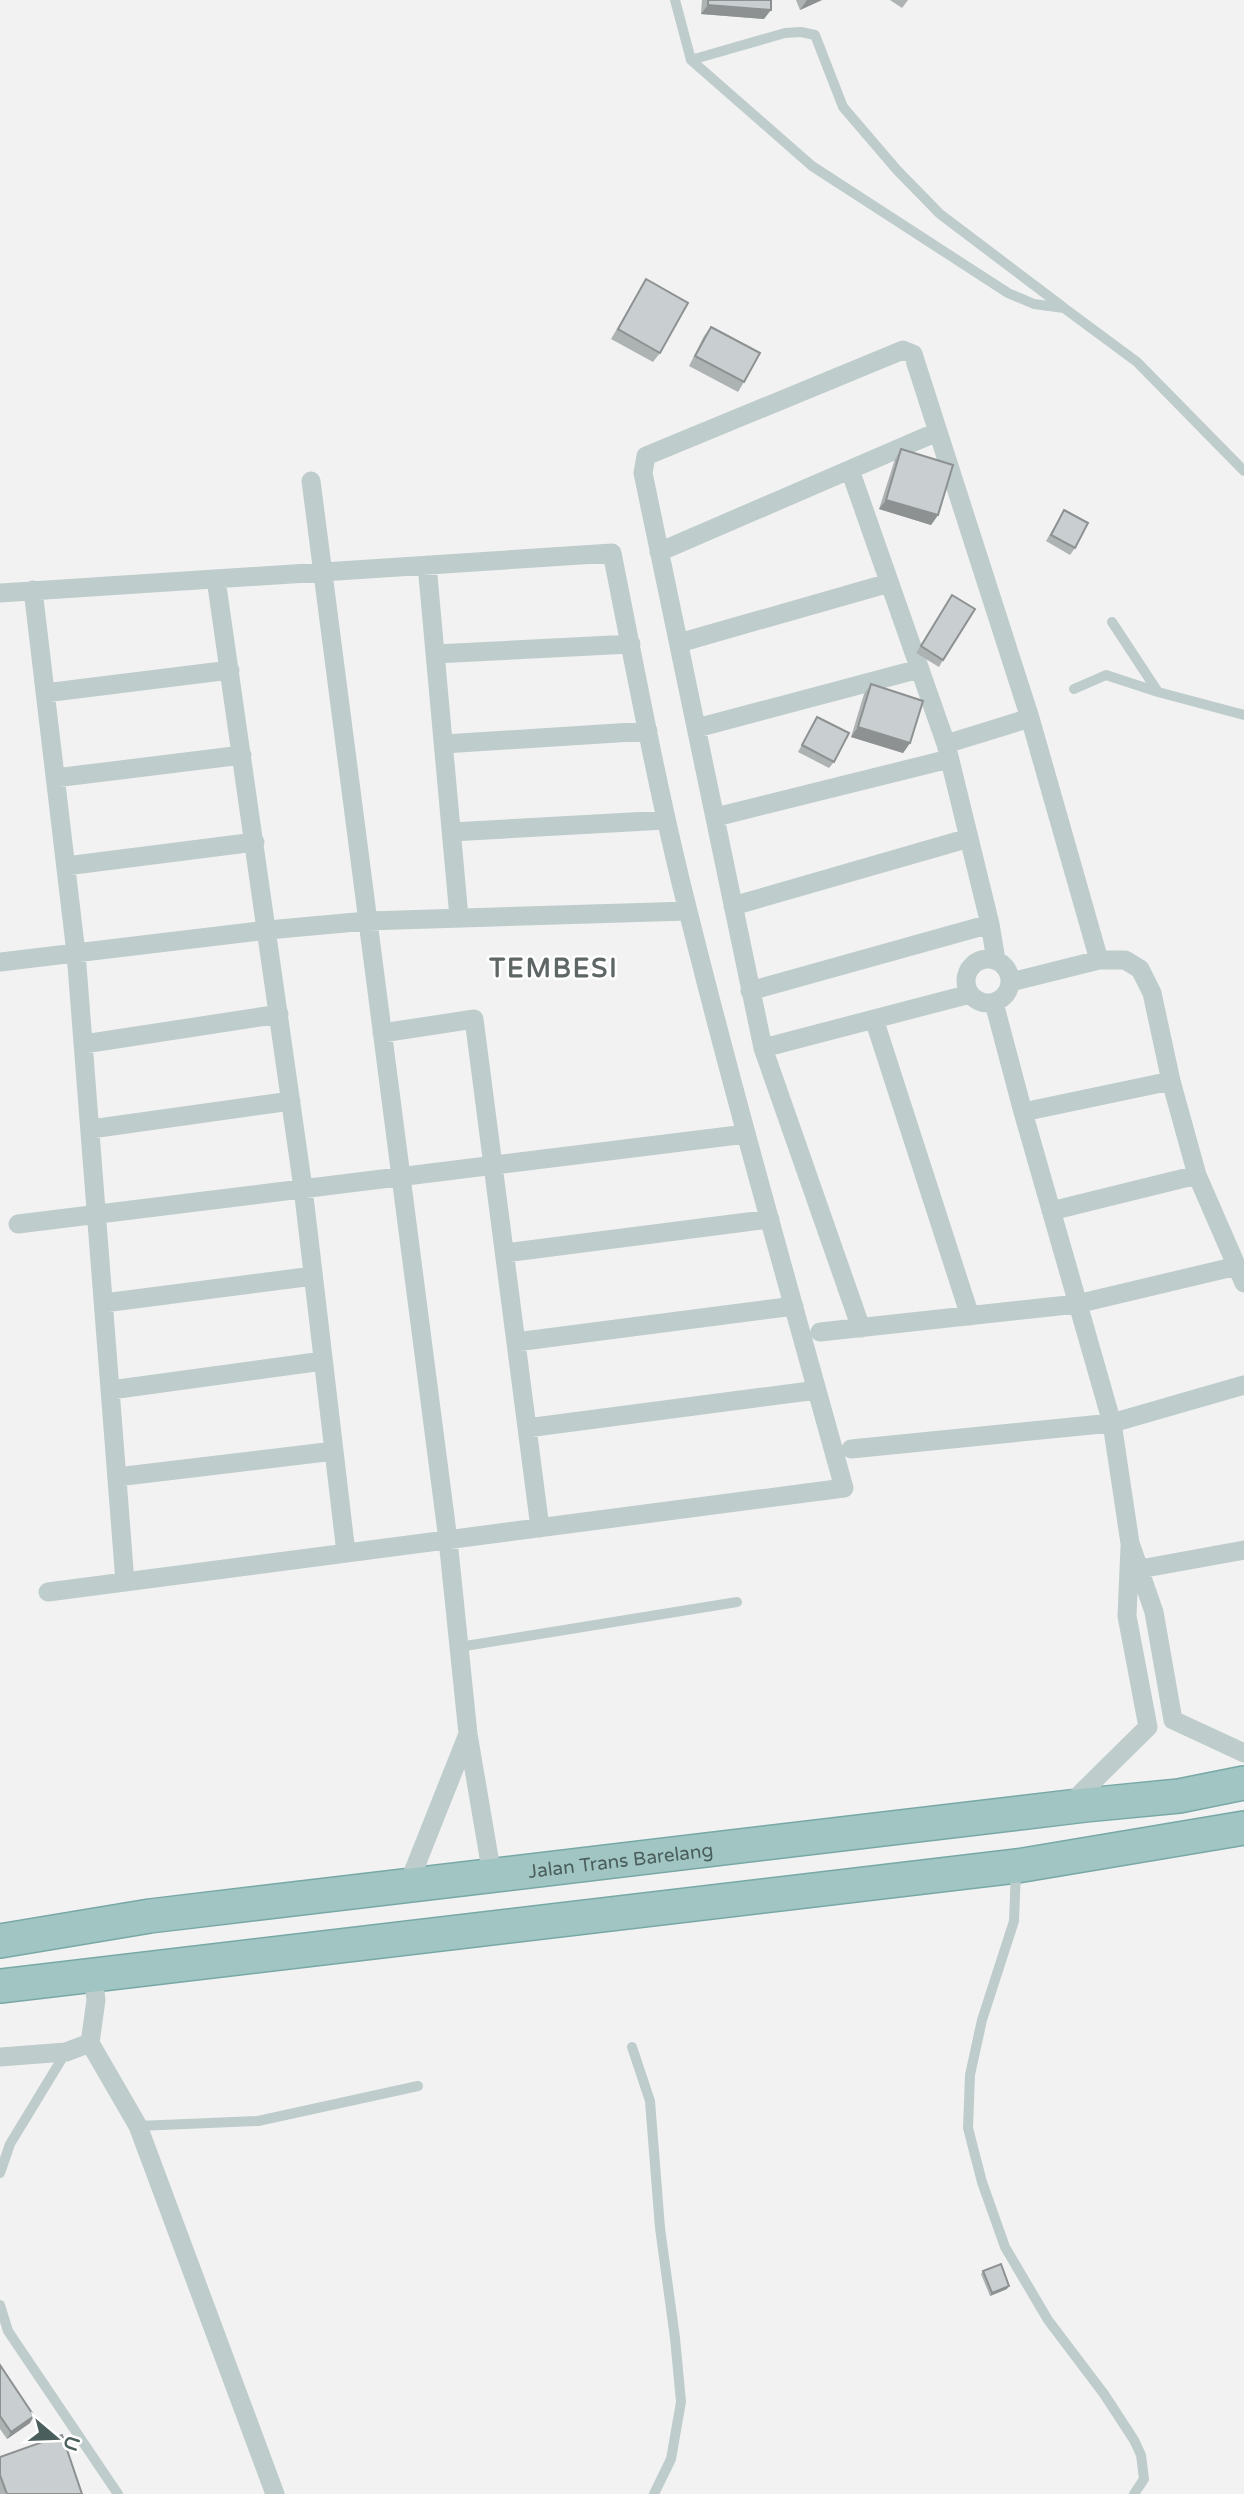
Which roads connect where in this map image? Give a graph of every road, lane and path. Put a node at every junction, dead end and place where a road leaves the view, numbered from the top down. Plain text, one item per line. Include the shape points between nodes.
1 (675, 0) edge
2 (691, 60) junction
3 (1064, 308) junction
4 (937, 432) junction
5 (850, 470) junction
6 (1244, 471) edge
7 (311, 481) dead end
8 (659, 552) junction
9 (427, 565) junction
10 (323, 572) junction
11 (216, 579) junction
12 (890, 583) junction
13 (33, 590) junction
14 (0, 593) edge
15 (1112, 622) dead end
16 (678, 643) junction
17 (631, 644) junction
18 (435, 654) junction
19 (919, 669) junction
20 (230, 670) junction
21 (1074, 689) dead end
22 (1158, 692) junction
23 (45, 693) junction
24 (1244, 715) edge
25 (1030, 718) junction
26 (697, 728) junction
27 (648, 731) junction
28 (444, 744) junction
29 (948, 752) junction
30 (242, 755) junction
31 (55, 778) junction
32 (716, 817) junction
33 (666, 820) junction
34 (452, 832) junction
35 (969, 838) junction
36 (255, 842) junction
37 (66, 866) junction
38 (733, 906) junction
39 (688, 911) junction
40 (459, 917) junction
41 (368, 921) junction
42 (990, 924) junction
43 (268, 930) junction
44 (76, 953) junction
45 (996, 960) junction
46 (1098, 960) junction
47 (0, 962) edge
48 (1011, 982) junction
49 (750, 991) junction
50 (970, 994) junction
51 (995, 1003) junction
52 (279, 1014) junction
53 (874, 1019) junction
54 (382, 1033) junction
55 (83, 1044) junction
56 (763, 1048) junction
57 (1171, 1081) junction
58 (291, 1101) junction
59 (1023, 1112) junction
60 (91, 1129) junction
61 (746, 1134) junction
62 (494, 1165) junction
63 (1197, 1175) junction
64 (401, 1177) junction
65 (303, 1188) junction
66 (1051, 1211) junction
67 (97, 1214) junction
68 (769, 1219) junction
69 (18, 1224) dead end
70 (505, 1253) junction
71 (1241, 1275) edge
72 (313, 1276) junction
73 (104, 1303) junction
74 (1077, 1304) junction
75 (794, 1306) junction
76 (970, 1316) junction
77 (861, 1328) junction
78 (820, 1332) dead end
79 (516, 1342) junction
80 (323, 1361) junction
81 (1244, 1385) edge
82 (111, 1390) junction
83 (817, 1390) junction
84 (1112, 1423) junction
85 (527, 1428) junction
86 (851, 1449) dead end
87 (334, 1451) junction
88 (117, 1478) junction
89 (540, 1528) junction
90 (448, 1540) junction
91 (1244, 1550) edge
92 (346, 1553) junction
93 (1134, 1570) junction
94 (125, 1582) junction
95 (48, 1592) dead end
96 (737, 1602) dead end
97 (458, 1647) junction
98 (1173, 1720) junction
99 (1148, 1727) junction
100 (468, 1734) junction
101 (1244, 1753) edge
102 (1244, 1783) edge
103 (1067, 1808) junction
104 (1244, 1828) edge
105 (1017, 1866) junction
106 (492, 1875) junction
107 (408, 1885) junction
108 (0, 1941) edge
109 (93, 1975) junction
110 (0, 1986) edge
111 (90, 2043) junction
112 (632, 2047) dead end
113 (66, 2052) junction
114 (0, 2057) edge
115 (418, 2086) dead end
116 (138, 2126) junction
117 (0, 2173) edge
118 (0, 2305) edge
119 (1144, 2479) junction
120 (118, 2494) edge
121 (275, 2494) edge
122 (654, 2494) edge
123 (1134, 2494) edge
124 (1142, 2494) edge

1 - 2 lane
2 - 3 lane via 812,166 1008,293 1034,304
2 - 3 lane via 785,33 815,36 843,107 897,170 940,214
3 - 6 lane via 1137,362
4 - 5 street
4 - 8 street via 913,354 903,350 646,456 643,473
4 - 25 street
5 - 8 street
5 - 12 street
7 - 10 street
8 - 16 street
9 - 10 street
9 - 17 street via 612,554
9 - 18 street
10 - 11 street
10 - 41 street
11 - 13 street
11 - 20 street
12 - 16 street
12 - 19 street
13 - 14 street
13 - 23 street
15 - 22 lane
16 - 26 street
17 - 18 street
17 - 27 street
18 - 28 street
19 - 26 street
19 - 29 street
20 - 23 street
20 - 30 street
21 - 22 lane via 1106,675
22 - 24 lane
23 - 31 street
25 - 29 street
25 - 46 street
26 - 32 street
27 - 28 street
27 - 33 street
28 - 34 street
29 - 32 street
29 - 35 street
30 - 31 street
30 - 36 street
31 - 37 street
32 - 38 street
33 - 34 street
33 - 39 street
34 - 40 street
35 - 38 street
35 - 42 street
36 - 37 street
36 - 43 street
37 - 44 street
38 - 49 street
39 - 40 street
39 - 61 street
40 - 41 street
41 - 43 street
41 - 54 street
42 - 45 street
42 - 49 street
43 - 44 street
43 - 52 street
44 - 47 street
44 - 55 street
45 - 48 street via 1007,969
45 - 50 street via 982,960 971,967 966,981
46 - 48 street
46 - 57 street via 1125,960 1140,969 1152,993
48 - 51 street via 1006,995
49 - 56 street
50 - 51 street via 981,1002
50 - 53 street
51 - 59 street
52 - 55 street
52 - 58 street
53 - 56 street
53 - 76 street
54 - 62 street via 474,1019
54 - 64 street
55 - 60 street
56 - 77 street
57 - 59 street
57 - 63 street
58 - 60 street
58 - 65 street
59 - 66 street
60 - 67 street
61 - 62 street
61 - 68 street
62 - 64 street
62 - 70 street
63 - 66 street
63 - 71 street
64 - 65 street
64 - 90 street
65 - 67 street
65 - 72 street
66 - 74 street
67 - 69 street
67 - 73 street
68 - 70 street
68 - 75 street
70 - 79 street
71 - 74 street
72 - 73 street
72 - 80 street
73 - 82 street
74 - 76 street
74 - 84 street
75 - 79 street
75 - 83 street
76 - 77 street
77 - 78 street
79 - 85 street
80 - 82 street
80 - 87 street
81 - 84 street
82 - 88 street
83 - 85 street
83 - 89 street via 844,1488
84 - 86 street
84 - 93 street
85 - 89 street
87 - 88 street
87 - 92 street
88 - 94 street
89 - 90 street
90 - 92 street
90 - 97 street
91 - 93 street
92 - 94 street
93 - 98 street via 1154,1612
93 - 99 street via 1126,1616
94 - 95 street
96 - 97 lane
97 - 100 street
98 - 99 street
98 - 101 street
99 - 103 street
100 - 106 street
100 - 107 street
102 - 103 highway, Jalan Trans Barelang via 1179,1796
103 - 106 highway, Jalan Trans Barelang
104 - 105 highway
105 - 109 highway
105 - 119 lane via 1014,1921 982,2020 970,2075 968,2127 1005,2247 1048,2320 1134,2440
106 - 107 highway, Jalan Trans Barelang
107 - 108 highway, Jalan Trans Barelang via 150,1916
109 - 110 highway
109 - 111 street via 96,2000
111 - 113 street
111 - 116 street
112 - 122 lane via 649,2101 681,2402 671,2459
113 - 114 street
113 - 117 lane via 10,2144
115 - 116 lane via 258,2121
116 - 121 street
118 - 120 lane via 8,2331
119 - 123 lane
119 - 124 lane

